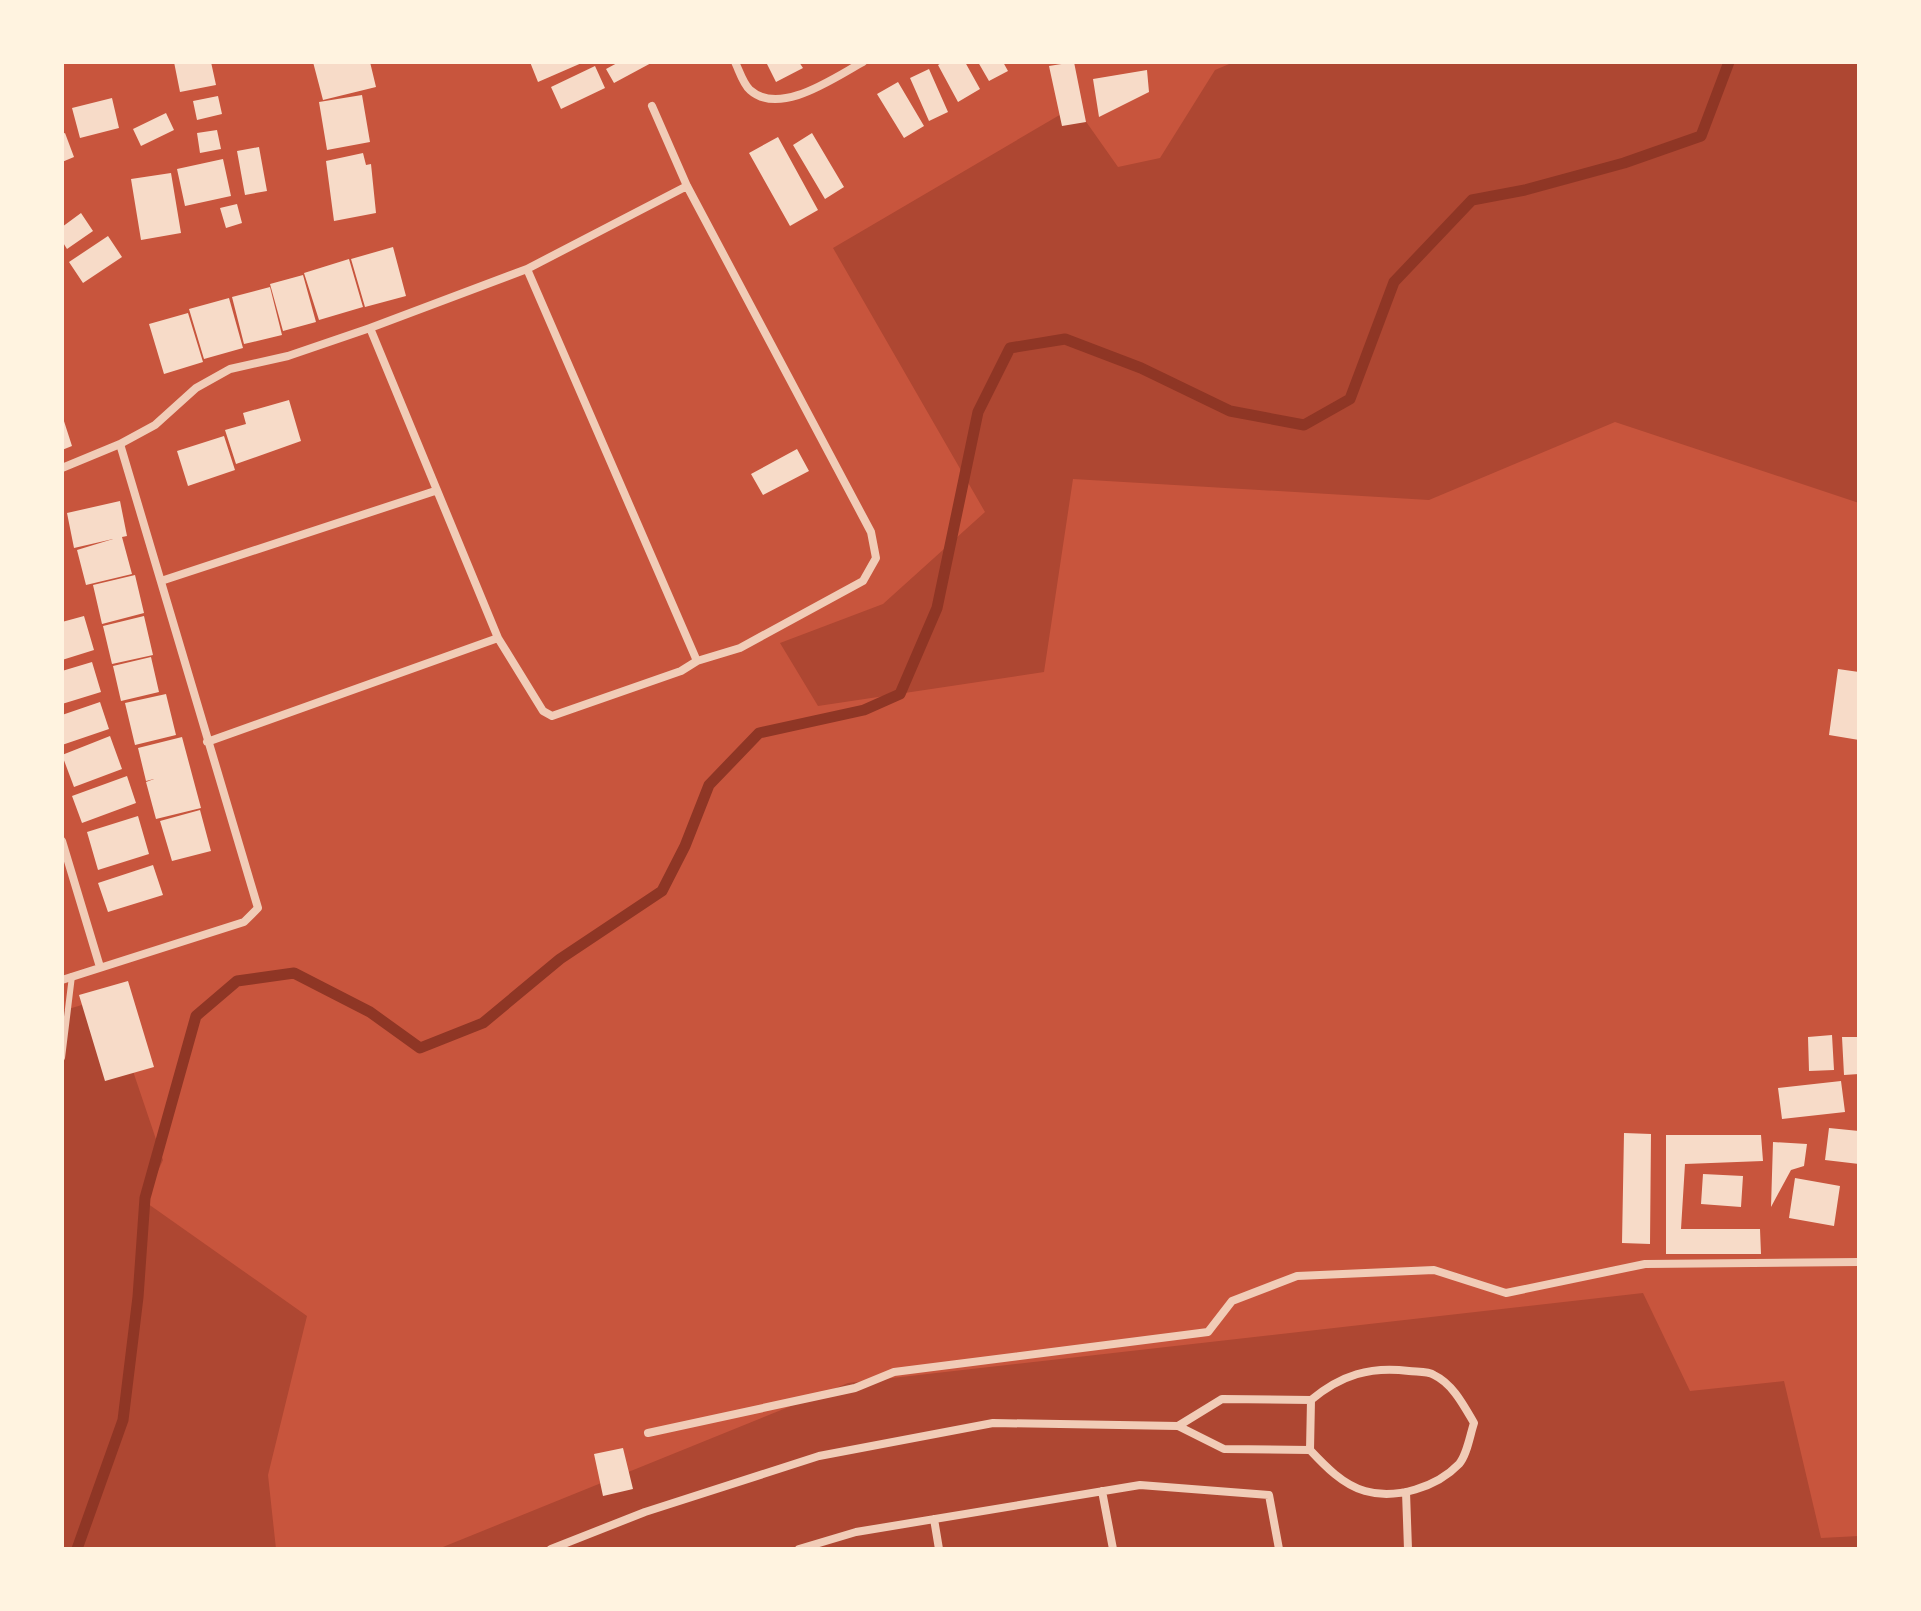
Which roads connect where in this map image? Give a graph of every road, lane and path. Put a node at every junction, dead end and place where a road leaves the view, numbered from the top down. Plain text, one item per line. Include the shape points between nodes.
1 (735, 62) edge
2 (863, 62) edge
3 (652, 106) dead end
4 (687, 186) junction
5 (527, 269) junction
6 (370, 328) junction
7 (120, 444) junction
8 (62, 468) edge
9 (435, 491) junction
10 (161, 581) junction
11 (498, 638) junction
12 (697, 661) junction
13 (207, 742) junction
14 (62, 841) edge
15 (100, 967) junction
16 (72, 976) junction
17 (62, 980) edge
18 (62, 1058) edge
19 (1859, 1262) edge
20 (1311, 1400) junction
21 (1178, 1426) junction
22 (648, 1433) dead end
23 (1310, 1450) junction
24 (1102, 1491) junction
25 (1406, 1492) junction
26 (934, 1519) junction
27 (551, 1549) edge
28 (799, 1549) edge
29 (939, 1549) edge
30 (1113, 1549) edge
31 (1279, 1549) edge
32 (1408, 1549) edge

1 - 2 street via 749,90 767,99 818,87
3 - 4 street
4 - 5 street
4 - 12 street via 871,532 876,558 863,581 740,648
5 - 6 street
5 - 12 street
6 - 7 street via 230,369 196,388 155,425
6 - 9 street
7 - 8 street
7 - 10 street
9 - 10 street
9 - 11 street
10 - 13 street
11 - 12 street via 543,711 552,716
11 - 13 street
13 - 15 street via 258,908 244,922
14 - 15 street
15 - 16 street
16 - 17 street
16 - 18 lane
19 - 22 street via 1645,1264 1506,1293 1434,1270 1297,1276 1232,1301 1208,1332 894,1372 855,1388
20 - 21 street via 1222,1399
20 - 23 street
20 - 25 street via 1334,1381 1391,1368 1434,1374 1456,1393 1474,1423 1461,1463 1433,1483
21 - 23 street via 1224,1449
21 - 27 street via 993,1423 819,1456 645,1512
23 - 25 street via 1334,1475 1365,1492
24 - 26 street
24 - 30 street
24 - 31 street via 1140,1485 1269,1495
25 - 32 street
26 - 28 street via 856,1532
26 - 29 street

